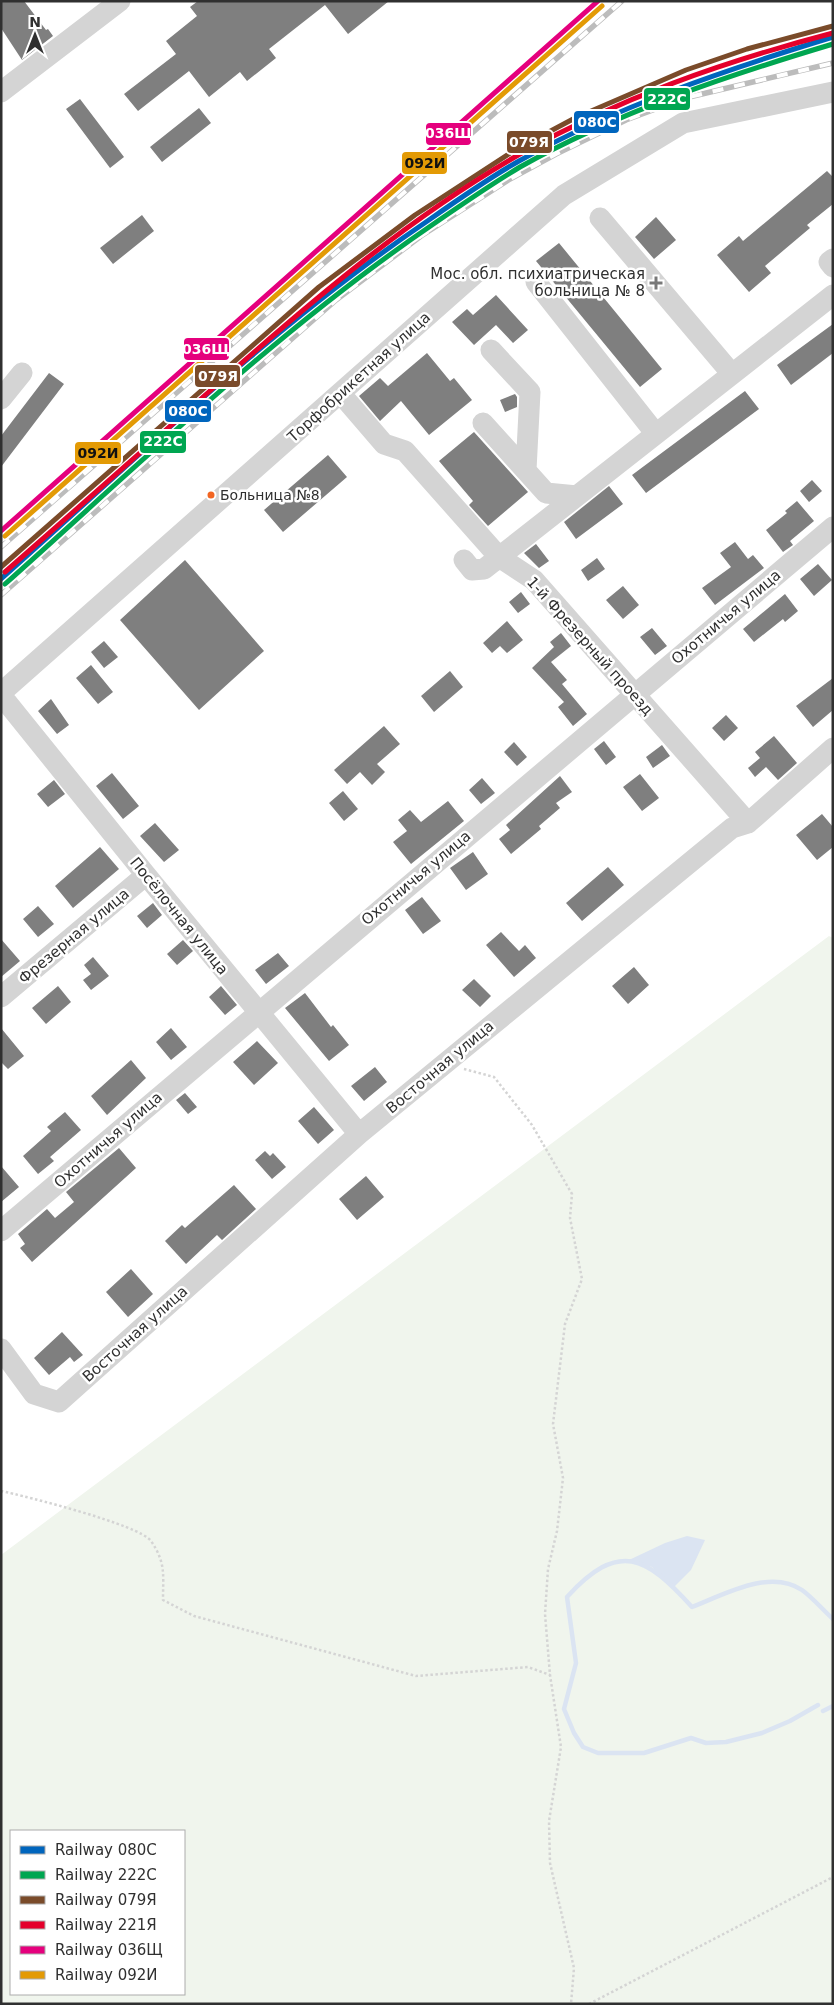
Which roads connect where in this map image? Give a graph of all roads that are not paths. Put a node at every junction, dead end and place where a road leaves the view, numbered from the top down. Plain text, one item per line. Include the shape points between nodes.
1 (120, 1) edge
2 (1, 92) edge
3 (833, 92) edge
4 (600, 218) dead end
5 (833, 259) edge
6 (833, 268) edge
7 (536, 282) dead end
8 (833, 295) edge
9 (491, 350) dead end
10 (22, 373) dead end
11 (732, 374) junction
12 (341, 394) junction
13 (1, 399) edge
14 (483, 423) dead end
15 (656, 434) junction
16 (526, 470) junction
17 (577, 496) junction
18 (833, 527) edge
19 (499, 557) junction
20 (464, 560) dead end
21 (1, 694) edge
22 (634, 694) junction
23 (833, 748) edge
24 (748, 823) junction
25 (146, 875) junction
26 (1, 997) edge
27 (257, 1012) junction
28 (359, 1134) junction
29 (1, 1232) edge
30 (1, 1349) edge

1 - 2 street
3 - 12 street, Торфобрикетная улица via 684,123 564,195
4 - 11 street
5 - 6 street via 829,262
7 - 15 street
8 - 11 street
9 - 16 street via 530,392
10 - 13 street
11 - 15 street
12 - 19 street, 1-й Фрезерный проезд via 384,444 405,451
12 - 21 street, Торфобрикетная улица
14 - 16 street
15 - 17 street
16 - 17 street via 546,493
17 - 19 street
18 - 22 street, Охотничья улица
19 - 20 street via 484,568 472,570
19 - 22 street, 1-й Фрезерный проезд via 534,580
21 - 25 street, Посёлочная улица
22 - 24 street, 1-й Фрезерный проезд
22 - 27 street, Охотничья улица
23 - 24 street, Восточная улица
24 - 28 street, Восточная улица via 732,828
25 - 26 street, Фрезерная улица
25 - 27 street, Посёлочная улица
27 - 28 street, Посёлочная улица
27 - 29 street, Охотничья улица
28 - 30 street, Восточная улица via 59,1402 34,1394

